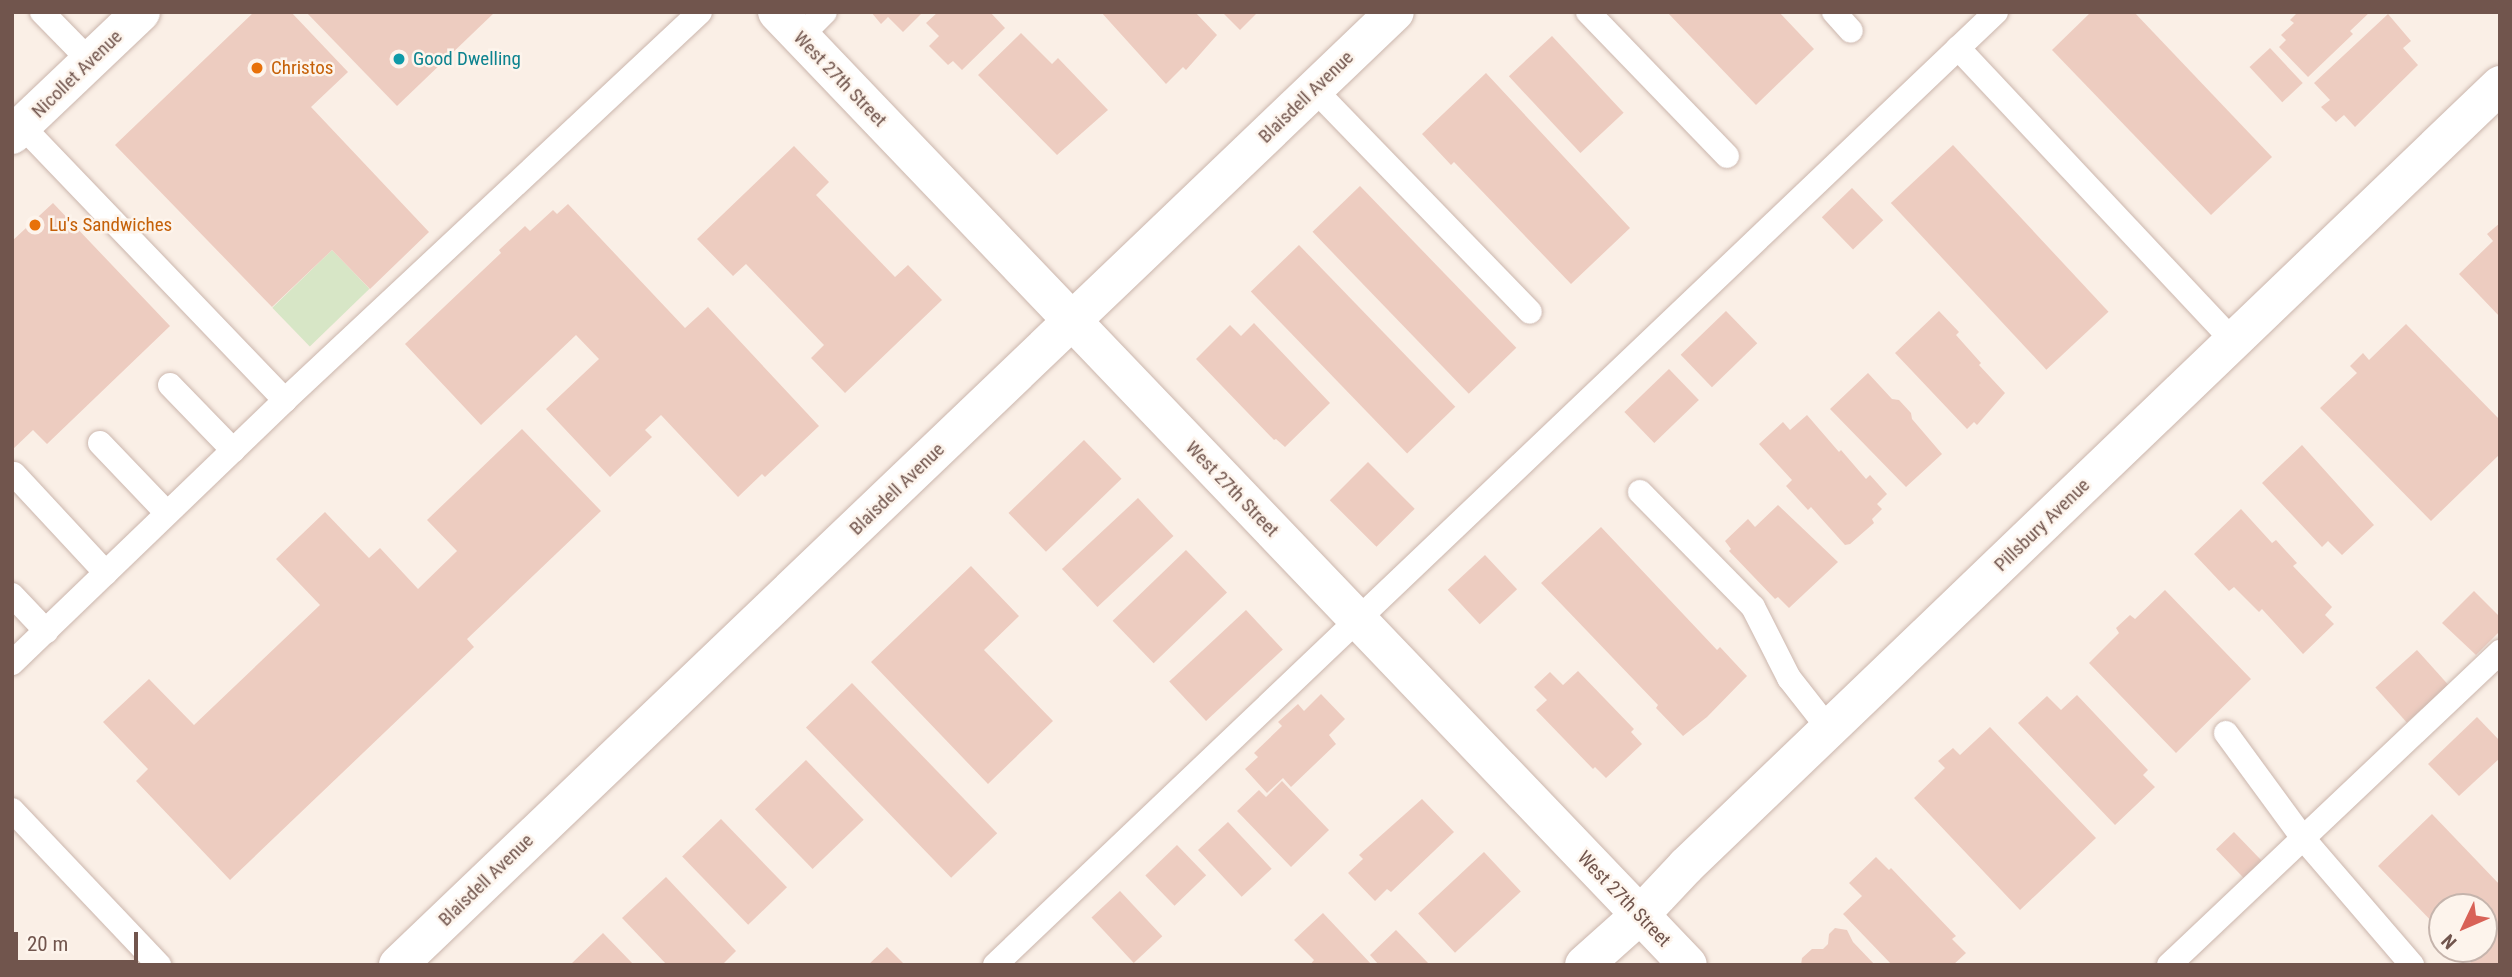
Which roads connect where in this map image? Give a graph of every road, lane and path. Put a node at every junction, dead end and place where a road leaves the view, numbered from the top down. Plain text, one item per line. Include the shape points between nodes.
1 (42, 12) edge
2 (141, 12) edge
3 (700, 12) edge
4 (1588, 12) edge
5 (1834, 12) edge
6 (1996, 12) edge
7 (1385, 16) edge
8 (800, 20) edge
9 (1852, 31) dead end
10 (1958, 48) junction
11 (90, 61) junction
12 (2500, 85) edge
13 (1314, 89) junction
14 (17, 131) edge
15 (1727, 156) dead end
16 (1530, 312) dead end
17 (1072, 322) junction
18 (2233, 341) junction
19 (170, 385) dead end
20 (285, 400) junction
21 (100, 443) dead end
22 (233, 450) junction
23 (14, 474) edge
24 (1640, 492) dead end
25 (167, 513) junction
26 (106, 573) junction
27 (12, 595) edge
28 (1359, 619) junction
29 (46, 631) junction
30 (2500, 652) edge
31 (12, 663) edge
32 (1829, 729) junction
33 (2226, 733) dead end
34 (12, 810) edge
35 (2302, 837) junction
36 (1640, 915) junction
37 (159, 965) edge
38 (398, 965) edge
39 (995, 965) edge
40 (1584, 965) edge
41 (1688, 965) edge
42 (2169, 965) edge
43 (2412, 965) edge

1 - 11 lane
2 - 11 street, Nicollet Avenue
3 - 20 lane
4 - 15 lane
5 - 9 lane
6 - 10 lane
7 - 13 street, Blaisdell Avenue
8 - 17 street, West 27th Street
10 - 18 lane
10 - 28 lane
11 - 14 street, Nicollet Avenue
12 - 18 street, Pillsbury Avenue
13 - 16 lane
13 - 17 street, Blaisdell Avenue
14 - 20 lane
17 - 28 street, West 27th Street
17 - 38 street, Blaisdell Avenue
18 - 32 street, Pillsbury Avenue
19 - 22 lane
20 - 22 lane
21 - 25 lane
22 - 25 lane
23 - 26 lane
24 - 32 lane via 1753,607 1789,678
25 - 26 lane
26 - 29 lane
27 - 29 lane
28 - 36 street, West 27th Street
28 - 39 lane
29 - 31 lane
30 - 35 lane
32 - 36 street, Pillsbury Avenue
33 - 35 lane
34 - 37 lane
35 - 42 lane
35 - 43 lane
36 - 40 street, Pillsbury Avenue
36 - 41 street, West 27th Street

